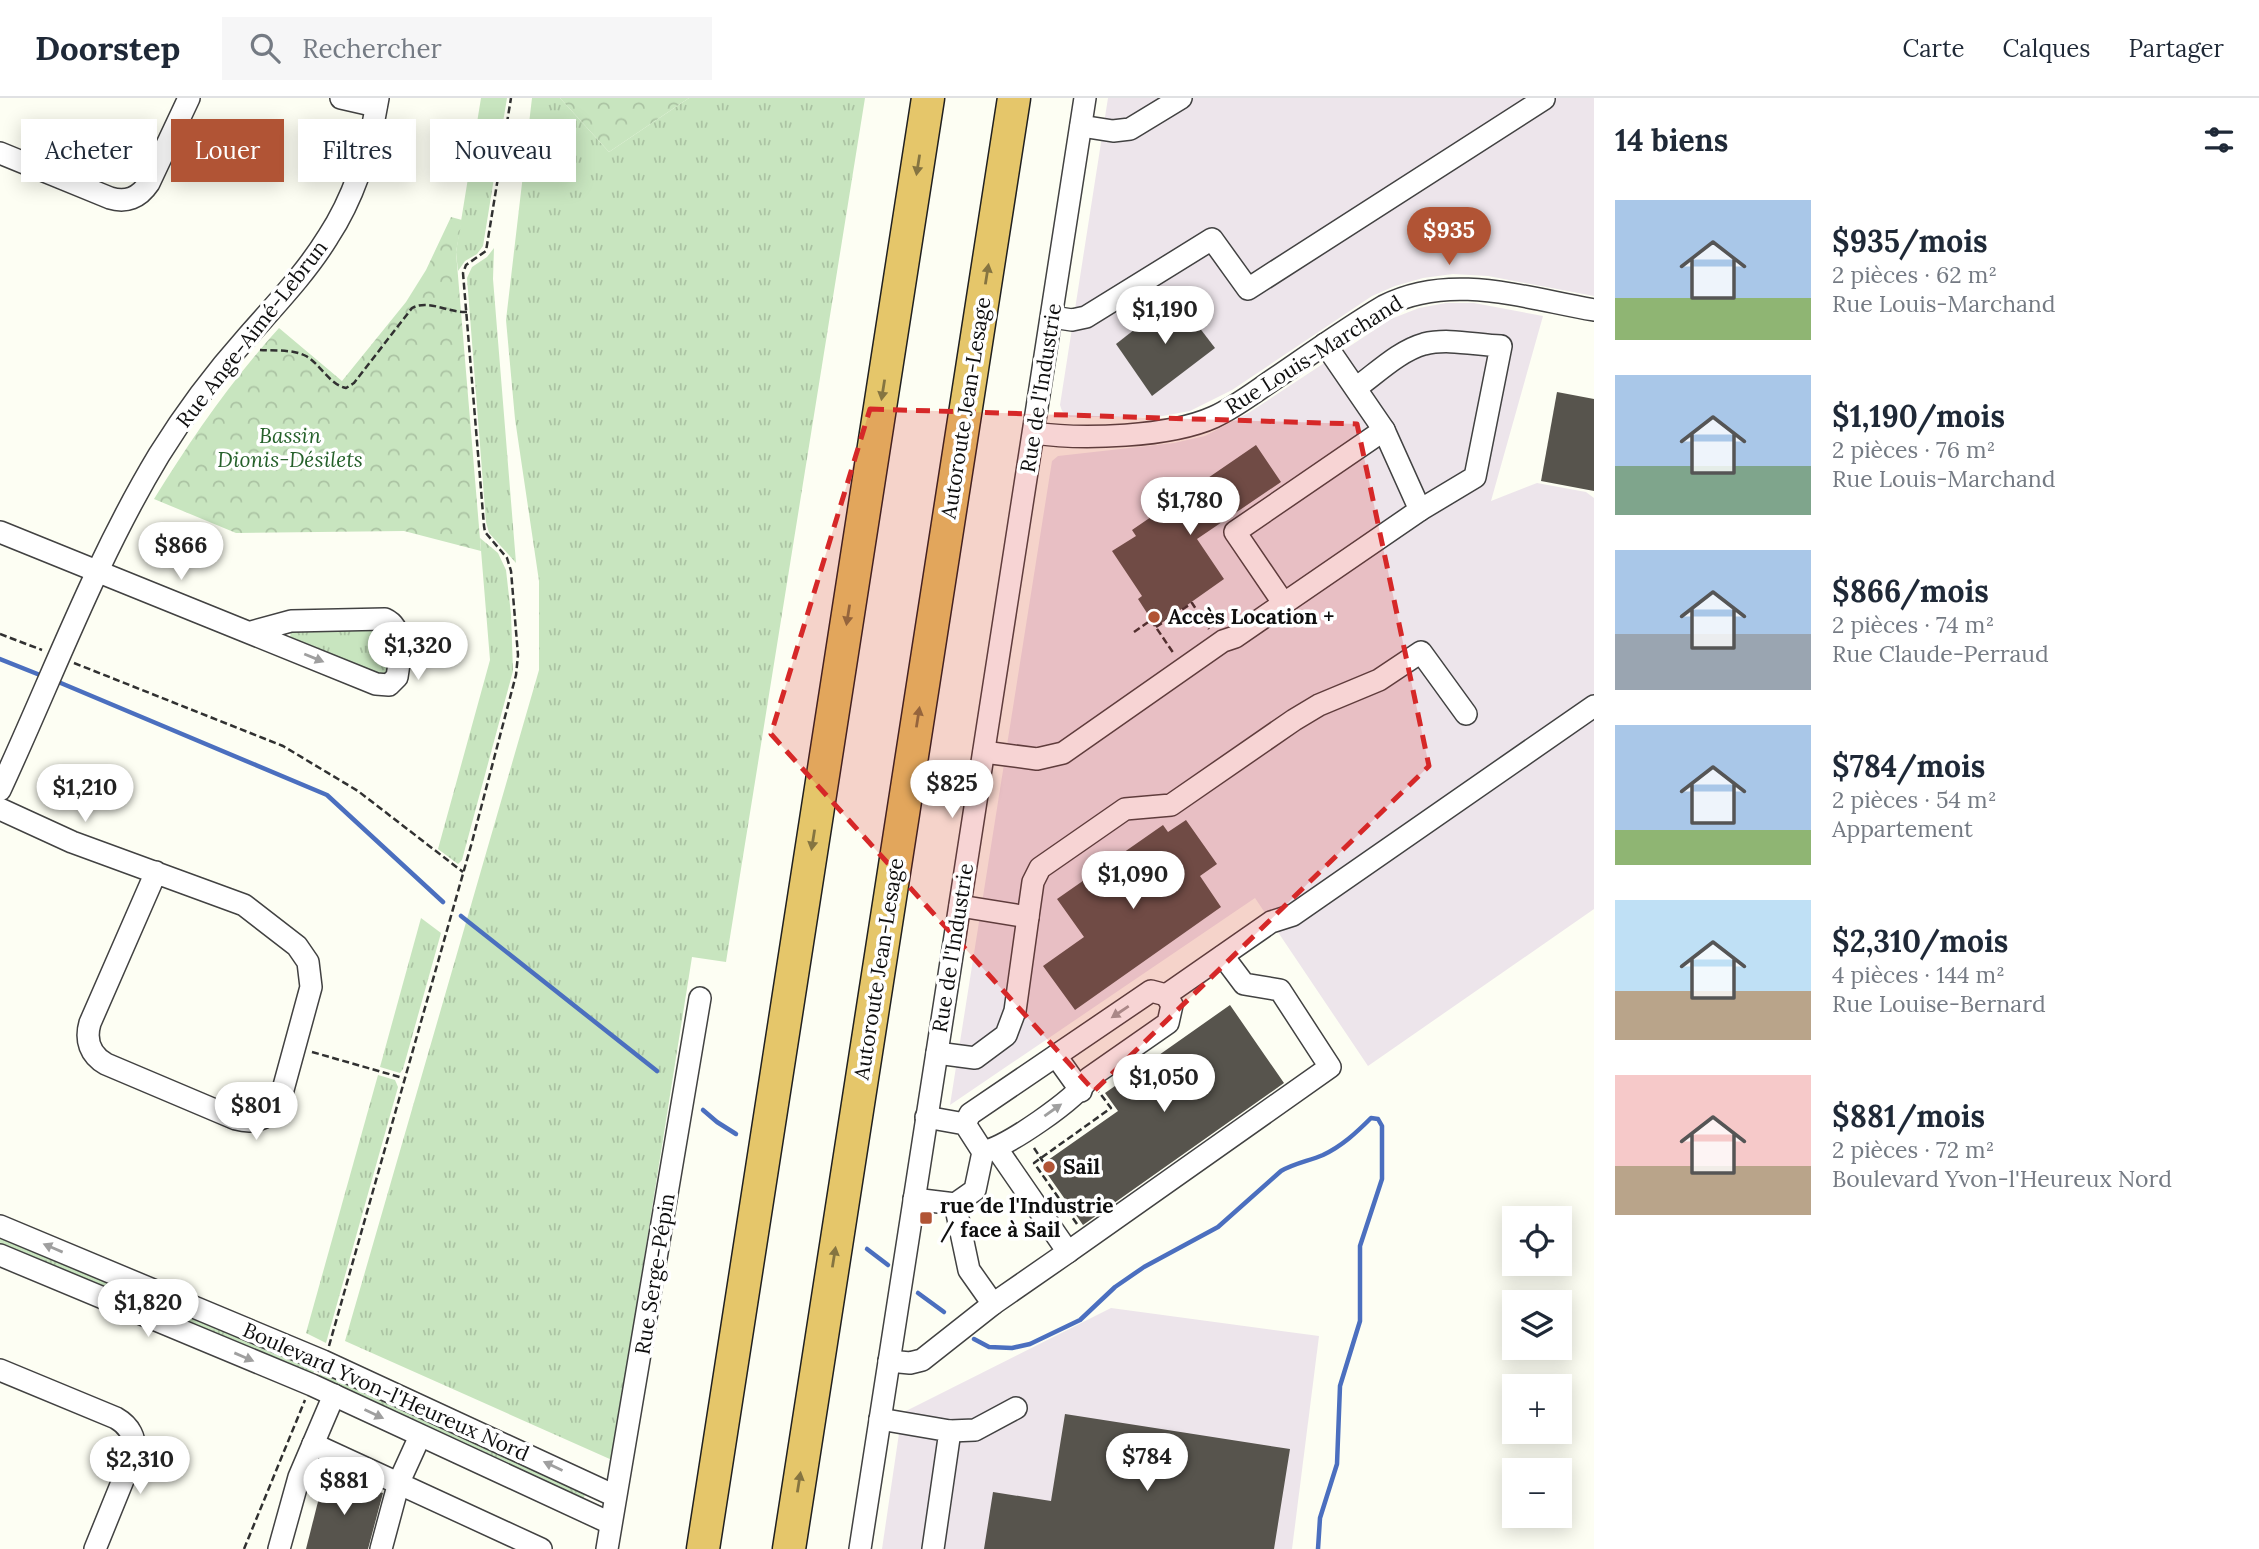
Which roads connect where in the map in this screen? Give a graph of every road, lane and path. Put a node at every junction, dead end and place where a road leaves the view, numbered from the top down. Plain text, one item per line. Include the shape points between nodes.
1 (189, 98) edge
2 (341, 98) edge
3 (510, 98) edge
4 (928, 98) edge
5 (1014, 98) edge
6 (1085, 98) edge
7 (1181, 98) edge
8 (1544, 99) edge
9 (377, 102) edge
10 (1081, 126) junction
11 (0, 153) edge
12 (1594, 310) edge
13 (467, 312) junction
14 (1052, 317) junction
15 (1325, 344) junction
16 (258, 349) dead end
17 (1356, 388) junction
18 (1384, 430) junction
19 (1034, 433) junction
20 (1420, 510) junction
21 (0, 532) edge
22 (96, 571) junction
23 (1284, 604) junction
24 (1156, 627) junction
25 (251, 632) junction
26 (1134, 632) dead end
27 (0, 634) edge
28 (1219, 643) junction
29 (60, 657) junction
30 (1179, 661) dead end
31 (1594, 706) edge
32 (1465, 714) dead end
33 (984, 752) junction
34 (0, 790) edge
35 (0, 809) edge
36 (156, 872) junction
37 (463, 872) junction
38 (960, 906) junction
39 (1028, 916) junction
40 (1223, 956) junction
41 (1166, 995) junction
42 (700, 998) dead end
43 (308, 1051) dead end
44 (937, 1053) junction
45 (1056, 1056) junction
46 (404, 1078) junction
47 (1087, 1088) junction
48 (926, 1117) junction
49 (965, 1124) junction
50 (990, 1151) junction
51 (1041, 1158) junction
52 (1044, 1163) dead end
53 (914, 1199) junction
54 (955, 1204) junction
55 (0, 1226) edge
56 (1079, 1227) dead end
57 (1068, 1252) junction
58 (0, 1255) edge
59 (993, 1304) junction
60 (329, 1346) dead end
61 (889, 1361) junction
62 (0, 1370) edge
63 (334, 1395) junction
64 (304, 1403) dead end
65 (1016, 1408) dead end
66 (880, 1419) junction
67 (950, 1431) junction
68 (421, 1436) junction
69 (313, 1444) junction
70 (399, 1482) junction
71 (615, 1496) junction
72 (610, 1523) junction
73 (95, 1549) edge
74 (243, 1549) edge
75 (279, 1549) edge
76 (381, 1549) edge
77 (541, 1549) edge
78 (607, 1549) edge
79 (703, 1549) edge
80 (789, 1549) edge
81 (860, 1549) edge
82 (933, 1549) edge

1 - 11 street via 149,183 130,199 110,198
2 - 9 street
3 - 13 path via 486,251 463,270
4 -> 79 highway
80 -> 5 highway, Autoroute Jean-Lesage
6 - 10 street, Rue de l'Industrie
7 - 10 street via 1130,129
8 - 14 street via 1248,289 1213,239 1086,317
9 - 22 street, Rue Ange-Aimé-Lebrun via 357,178 330,236 175,431
10 - 14 street, Rue de l'Industrie
12 - 15 street, Rue Louis-Marchand via 1470,288 1436,289 1384,306
13 - 16 path via 415,306 346,388 298,353
13 - 37 path via 484,526 510,564 518,655
14 - 19 street, Rue de l'Industrie
15 - 17 street
15 - 19 street, Rue Louis-Marchand via 1227,410 1193,425 1073,436
17 - 18 street
17 - 20 street via 1410,349 1426,344 1500,346 1475,477
18 - 20 street
18 - 23 street via 1235,533
19 - 33 street, Rue de l'Industrie
20 - 23 street
21 - 22 street
22 - 25 street
22 - 29 street, Rue Ange-Aimé-Lebrun
23 - 28 street
24 - 26 path via 1151,620
24 - 28 path via 1192,603
24 - 30 path
25 -> 25 street via 382,685 397,677 397,633 385,620 291,621
27 - 29 path
28 - 33 street via 1063,754 1037,758
29 - 34 street, Rue Ange-Aimé-Lebrun
29 - 37 path via 283,746 358,791
31 - 40 street via 1293,915 1270,922
32 - 39 street via 1421,652 1379,680 1294,720 1171,805 1125,809 1040,868
33 - 38 street, Rue de l'Industrie
35 - 36 street via 72,842
36 - 36 street via 90,1023 89,1047 106,1064 236,1119 261,1119 274,1111 281,1097 310,987 308,962 298,946 255,911
37 - 46 path
38 - 39 street
38 - 44 street, Rue de l'Industrie
39 - 44 street via 1015,1011 1006,1035 975,1058
40 - 41 street
40 - 57 street via 1244,984 1280,990 1330,1067
41 -> 45 street via 1151,991
41 - 47 street via 1172,1005 1168,1023 1089,1079
42 - 71 street, Rue Serge-Pépin
43 - 46 path
44 - 48 street, Rue de l'Industrie
45 - 47 street
45 - 49 street via 970,1114
46 - 60 path
50 -> 47 street
47 - 51 path via 1111,1108
48 - 49 street
48 - 53 street, Rue de l'Industrie
49 - 50 street
50 - 54 street via 975,1190
50 - 57 street
51 - 52 path
51 - 56 path via 1034,1163
53 - 54 street
53 - 61 street, Rue de l'Industrie
54 - 59 street via 969,1270
71 -> 55 street, Boulevard Yvon-l'Heureux Nord via 323,1361
57 - 59 street
58 -> 63 street, Boulevard Yvon-l'Heureux Nord
59 - 61 street via 922,1360
61 - 66 street, Rue de l'Industrie
62 - 73 street via 116,1419 134,1438 134,1453
63 -> 68 street, Boulevard Yvon-l'Heureux Nord
63 - 69 street
64 - 74 path
65 - 67 street via 975,1430
66 - 67 street
66 - 81 street, Rue de l'Industrie
67 - 82 street
68 - 70 street
68 - 72 street, Boulevard Yvon-l'Heureux Nord
69 - 70 street
69 - 75 street
70 - 76 street
70 - 77 street
71 - 72 street, Rue Serge-Pépin
72 - 78 street, Rue Serge-Pépin

